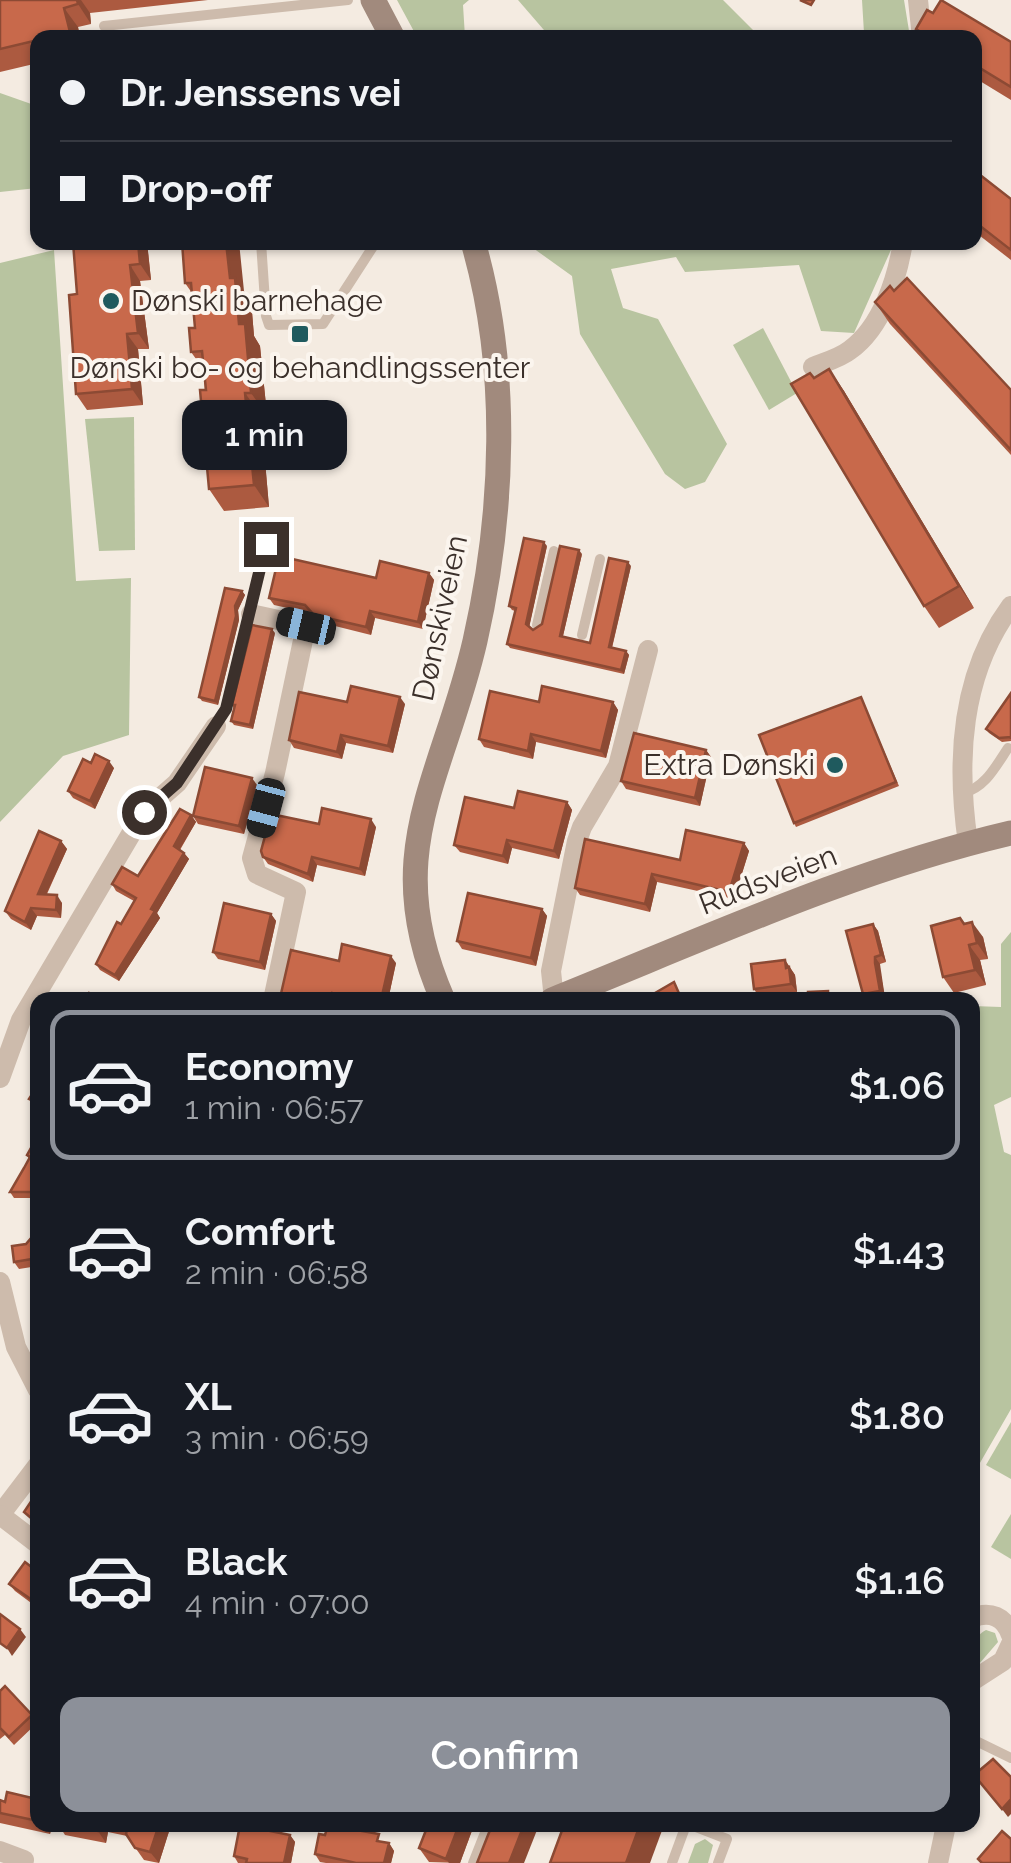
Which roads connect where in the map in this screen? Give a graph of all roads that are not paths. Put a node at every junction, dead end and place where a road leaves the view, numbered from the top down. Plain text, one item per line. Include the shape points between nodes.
1 (348, 0) edge
2 (374, 0) edge
3 (918, 0) edge
4 (104, 26) dead end
5 (389, 30) edge
6 (921, 30) edge
7 (262, 250) edge
8 (371, 250) edge
9 (474, 250) edge
10 (901, 250) edge
11 (813, 367) dead end
12 (266, 544) dead end
13 (554, 551) edge
14 (600, 559) dead end
15 (1011, 606) edge
16 (251, 614) junction
17 (536, 625) edge
18 (582, 635) dead end
19 (648, 650) dead end
20 (216, 726) joint
21 (1008, 748) dead end
22 (963, 793) junction
23 (1011, 833) edge
24 (968, 843) junction
25 (38, 992) edge
26 (275, 992) edge
27 (440, 992) edge
28 (552, 992) edge
29 (596, 992) edge
30 (30, 1005) edge
31 (0, 1078) edge
32 (0, 1282) edge
33 (30, 1374) edge
34 (30, 1476) edge
35 (0, 1515) edge
36 (30, 1538) edge
37 (980, 1615) edge
38 (1011, 1636) edge
39 (1011, 1644) edge
40 (980, 1676) edge
41 (980, 1742) edge
42 (1011, 1758) edge
43 (485, 1832) edge
44 (685, 1832) edge
45 (708, 1832) edge
46 (945, 1832) edge
47 (0, 1852) edge
48 (24, 1860) dead end
49 (473, 1863) edge
50 (672, 1863) edge
51 (718, 1863) edge
52 (938, 1863) edge

1 - 4 lane
2 - 5 street
3 - 6 street
7 - 8 lane via 266,316 277,327 323,324
9 - 27 street, Dønskiveien via 496,374 498,456 475,642 426,797 414,858 417,911
10 - 11 street via 890,291 863,336 849,351
12 - 16 lane
13 - 17 lane
14 - 18 lane
15 - 22 street via 972,682 961,746
16 - 20 lane
16 - 26 street via 306,626 252,858 257,874 296,892
19 - 28 street via 618,766 577,841
20 - 25 street via 177,783 144,812
21 - 22 lane via 986,780
22 - 24 street
23 - 24 street, Rudsveien
24 - 29 street, Rudsveien via 814,896
30 - 31 street
32 - 33 street
34 - 35 street
35 - 36 street
37 - 38 street via 996,1616
39 - 40 street via 1003,1661
41 - 42 lane
43 - 49 lane
44 - 50 lane
45 - 51 lane via 728,1839
46 - 52 street
47 - 48 street

